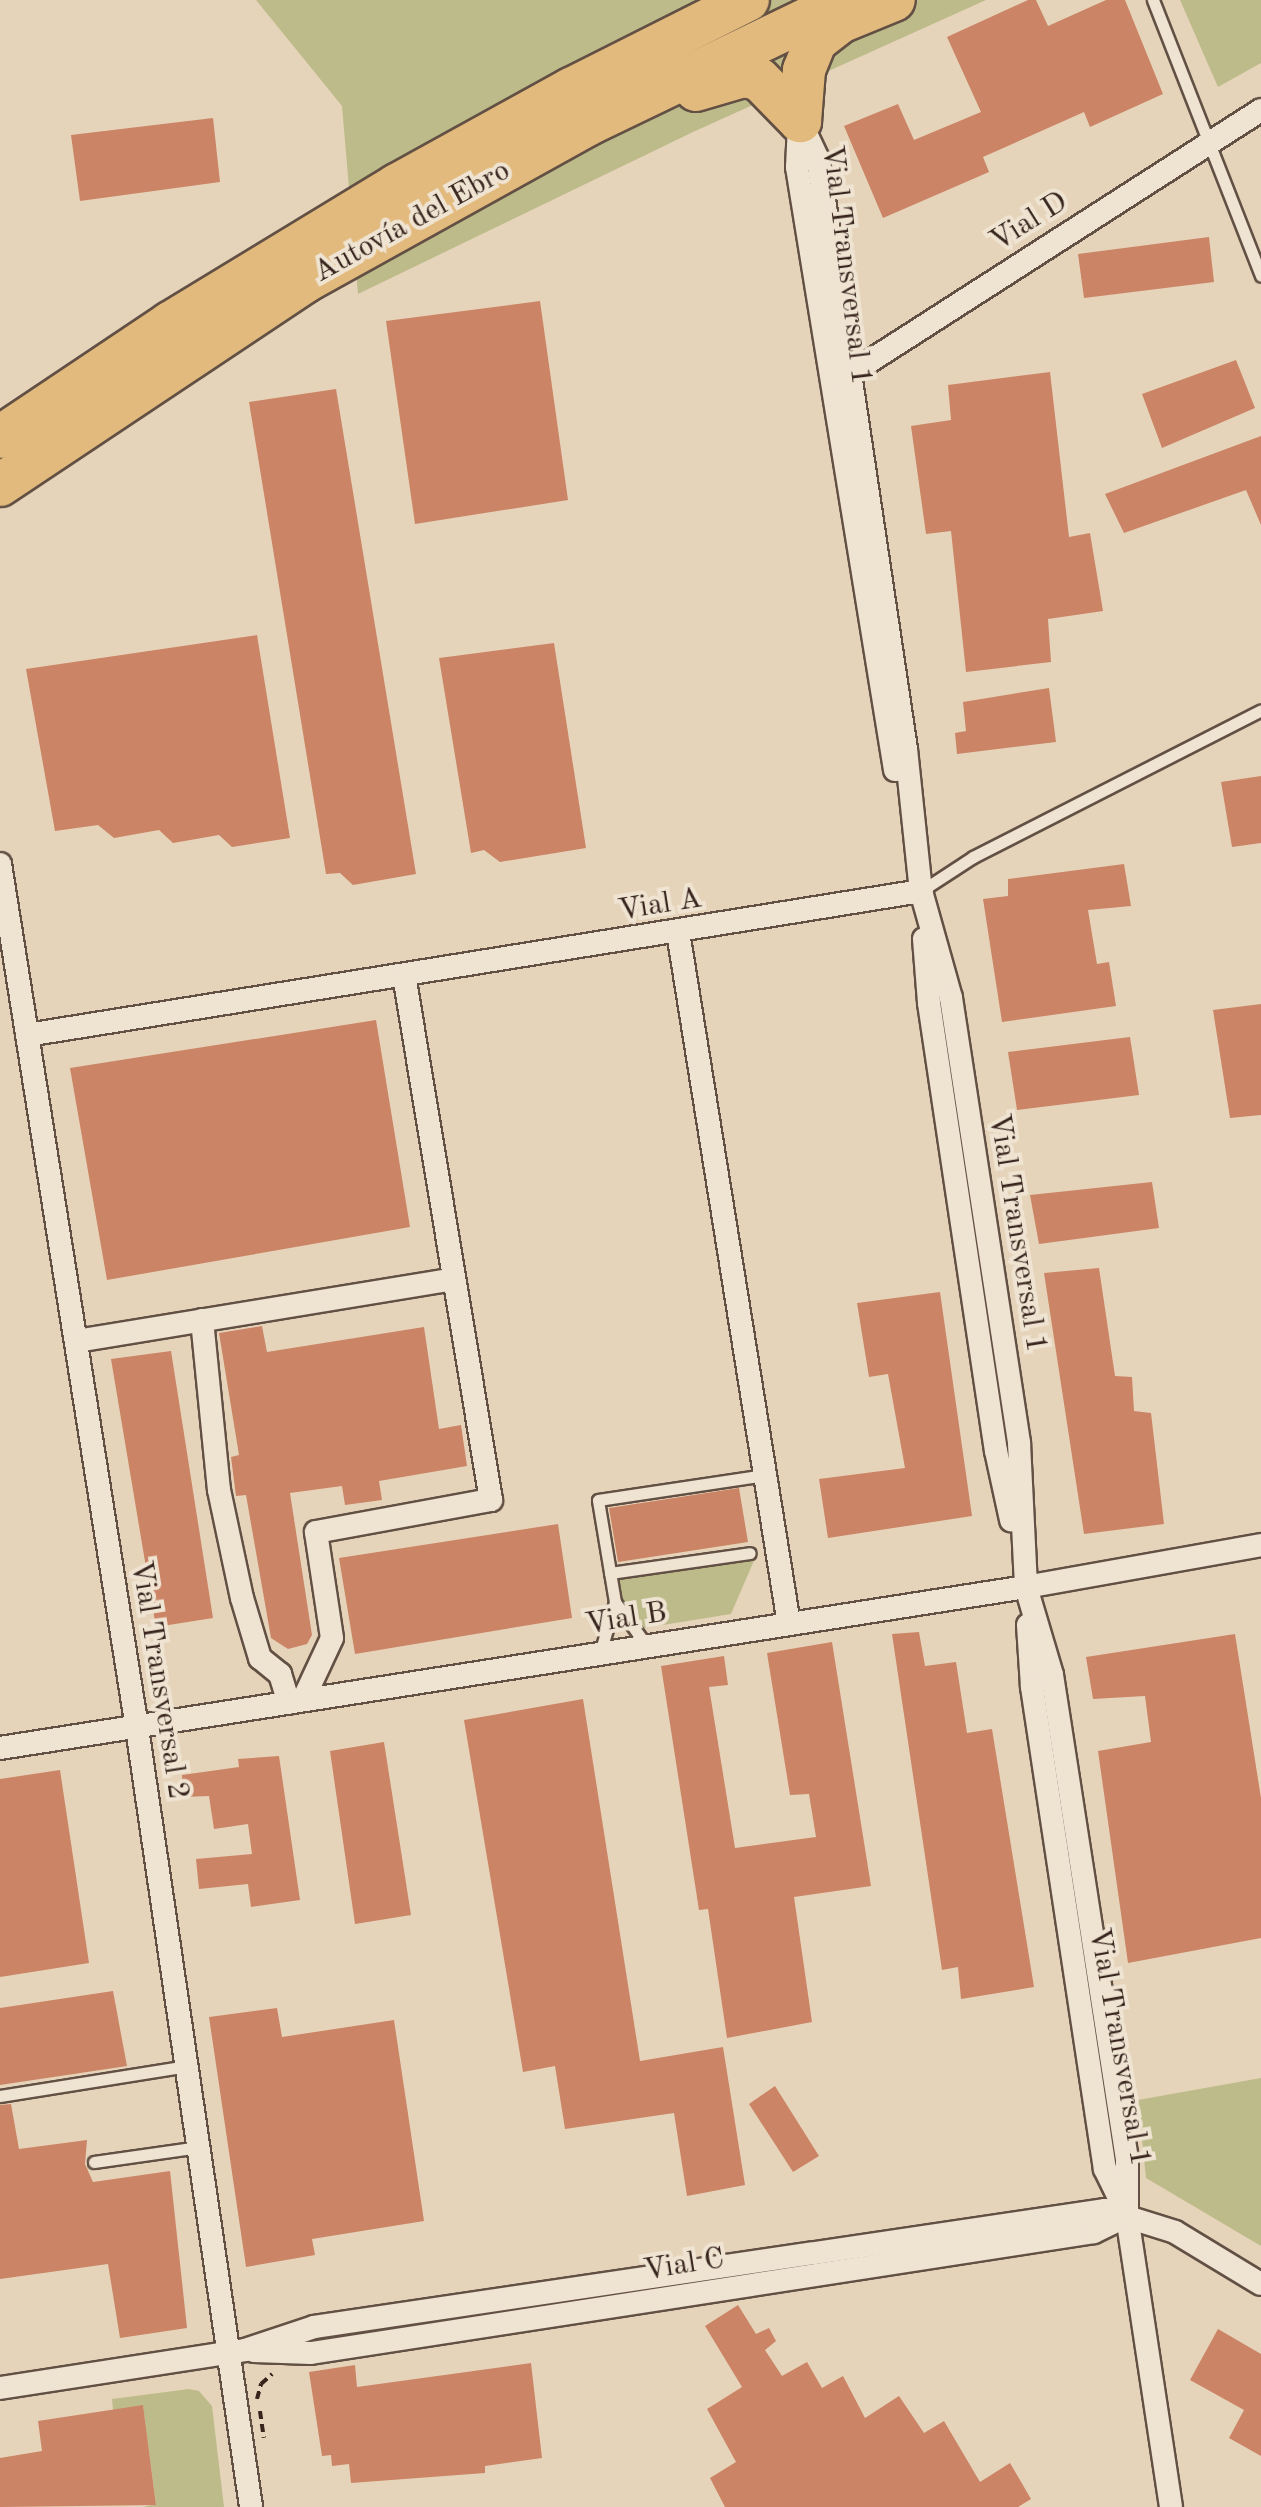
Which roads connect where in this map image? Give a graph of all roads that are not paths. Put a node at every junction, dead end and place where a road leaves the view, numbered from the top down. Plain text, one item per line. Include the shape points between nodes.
1 (748, 0) edge
2 (848, 0) edge
3 (894, 0) edge
4 (1153, 0) edge
5 (1261, 110) edge
6 (800, 120) junction
7 (1210, 142) junction
8 (397, 185) junction
9 (358, 251) junction
10 (1261, 276) edge
11 (852, 372) junction
12 (830, 386) junction
13 (0, 412) edge
14 (0, 437) edge
15 (0, 485) edge
16 (1261, 710) edge
17 (0, 864) edge
18 (922, 891) junction
19 (678, 932) junction
20 (404, 975) junction
21 (27, 1035) junction
22 (453, 1279) junction
23 (202, 1320) junction
24 (76, 1341) junction
25 (765, 1475) junction
26 (1261, 1545) edge
27 (750, 1553) dead end
28 (610, 1573) junction
29 (1026, 1588) junction
30 (615, 1602) junction
31 (789, 1624) junction
32 (646, 1646) junction
33 (599, 1654) junction
34 (296, 1701) junction
35 (137, 1728) junction
36 (0, 1748) edge
37 (187, 2066) junction
38 (0, 2096) edge
39 (199, 2147) junction
40 (94, 2162) dead end
41 (1127, 2216) junction
42 (1261, 2284) edge
43 (237, 2351) junction
44 (0, 2388) edge
45 (251, 2507) edge
46 (1170, 2507) edge

1 - 8 highway, Autovía del Ebro via 570,88
2 - 9 highway, Autovía del Ebro via 588,124
3 - 6 highway via 840,22 816,40 804,70
4 - 7 lane
5 - 7 street, Vial D
6 - 9 highway via 759,80 720,80 419,237
6 - 11 street, Vial Transversal 1 via 818,160
6 - 12 street, Vial Transversal 1 via 796,167
7 - 10 lane
7 - 11 street, Vial D
8 - 13 highway via 317,212
8 - 14 highway, Autovía del Ebro via 170,323
9 - 15 highway, Autovía del Ebro
11 - 12 street, Vial D
11 - 18 street, Vial Transversal 1
12 - 18 street, Vial Transversal 1 via 887,732
16 - 18 lane, Vial A via 973,857
17 - 21 street, Vial Transversal 2
18 - 19 street, Vial A
18 - 29 street, Vial Transversal 1 via 950,998 1019,1443
19 - 20 street, Vial A
19 - 25 street
20 - 21 street, Vial A
20 - 22 street
21 - 24 street, Vial Transversal 2
22 - 23 street
22 - 34 street via 491,1500 316,1532 332,1638
23 - 24 street
23 - 34 street via 219,1490 242,1598 260,1658 280,1674
24 - 35 street, Vial Transversal 2
25 - 28 lane via 598,1500
25 - 31 street
26 - 29 street, Vial B
27 - 28 lane
28 - 30 lane
29 - 31 street, Vial B
29 - 41 street, Vial Transversal 1 via 1052,1674 1128,2156
30 - 32 lane
30 - 33 lane
31 - 32 street, Vial B
32 - 33 street, Vial B
33 - 34 street, Vial B
34 - 35 street, Vial B
35 - 36 street, Vial B
35 - 37 street, Vial Transversal 2
37 - 38 lane
37 - 39 street, Vial Transversal 2
39 - 40 lane
39 - 43 street, Vial Transversal 2
41 - 42 street via 1175,2232
41 - 43 street, Vial C via 1094,2232 311,2354
41 - 46 street, Vial Transversal 1
43 - 44 street, Vial C
43 - 45 street, Vial Transversal 2

